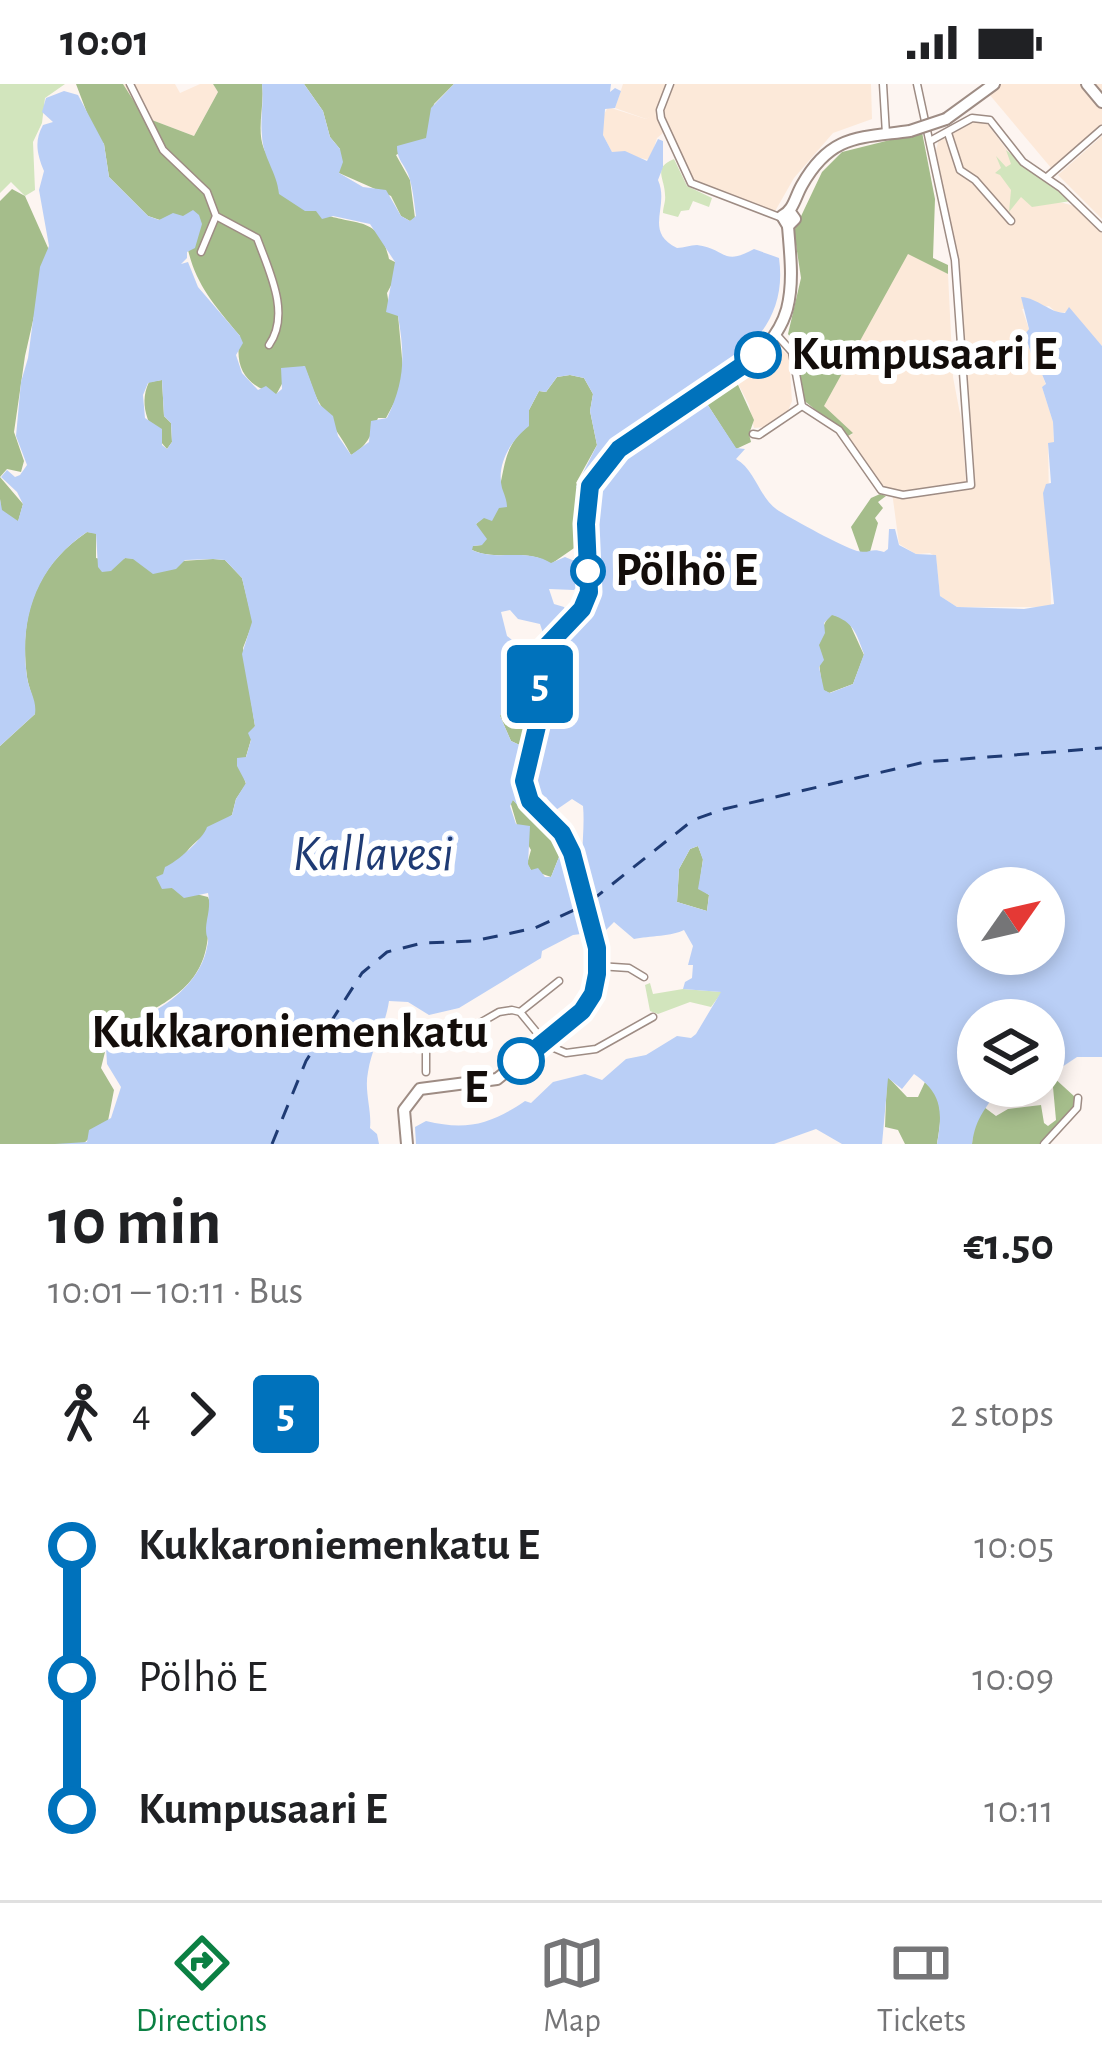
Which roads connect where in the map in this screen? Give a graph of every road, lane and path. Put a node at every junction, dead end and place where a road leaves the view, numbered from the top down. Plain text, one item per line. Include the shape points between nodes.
1 (130, 84) edge
2 (670, 84) edge
3 (883, 84) edge
4 (917, 84) edge
5 (994, 84) edge
6 (1087, 84) edge
7 (1102, 102) edge
8 (1102, 129) edge
9 (948, 133) junction
10 (886, 134) junction
11 (930, 141) junction
12 (1047, 177) junction
13 (216, 216) junction
14 (787, 218) junction
15 (1011, 221) dead end
16 (1102, 228) edge
17 (201, 252) dead end
18 (776, 334) junction
19 (269, 345) dead end
20 (802, 406) junction
21 (754, 434) dead end
22 (598, 966) junction
23 (644, 977) dead end
24 (559, 981) dead end
25 (520, 1012) junction
26 (653, 1017) dead end
27 (544, 1042) junction
28 (426, 1072) dead end
29 (1078, 1102) dead end
30 (407, 1144) edge
31 (1044, 1144) edge

1 - 13 street via 163,149 208,193
2 - 14 street via 661,118 691,183
3 - 10 street
4 - 11 street
5 - 10 main road, bridge via 946,118
6 - 7 main road
8 - 12 street
9 - 11 street
9 - 12 street via 972,118 990,120 1012,151
9 - 15 street via 960,170
10 - 14 main road via 846,140 821,157
11 - 20 street via 955,260 971,484 886,492 838,430
12 - 16 street
13 - 17 street
13 - 19 street via 257,238 280,317
14 - 18 main road via 788,302
18 - 20 street via 792,352
18 - 22 main road via 757,356 611,455 590,486 589,592 541,660 524,781 530,801 572,853
20 - 21 street
22 - 23 street
22 - 27 main road via 589,1002
24 - 25 street
25 - 27 street
25 - 28 street via 499,1012 447,1042 426,1044
26 - 27 street via 596,1048 566,1053
27 - 30 main road via 497,1078 420,1089 404,1110
29 - 31 street

